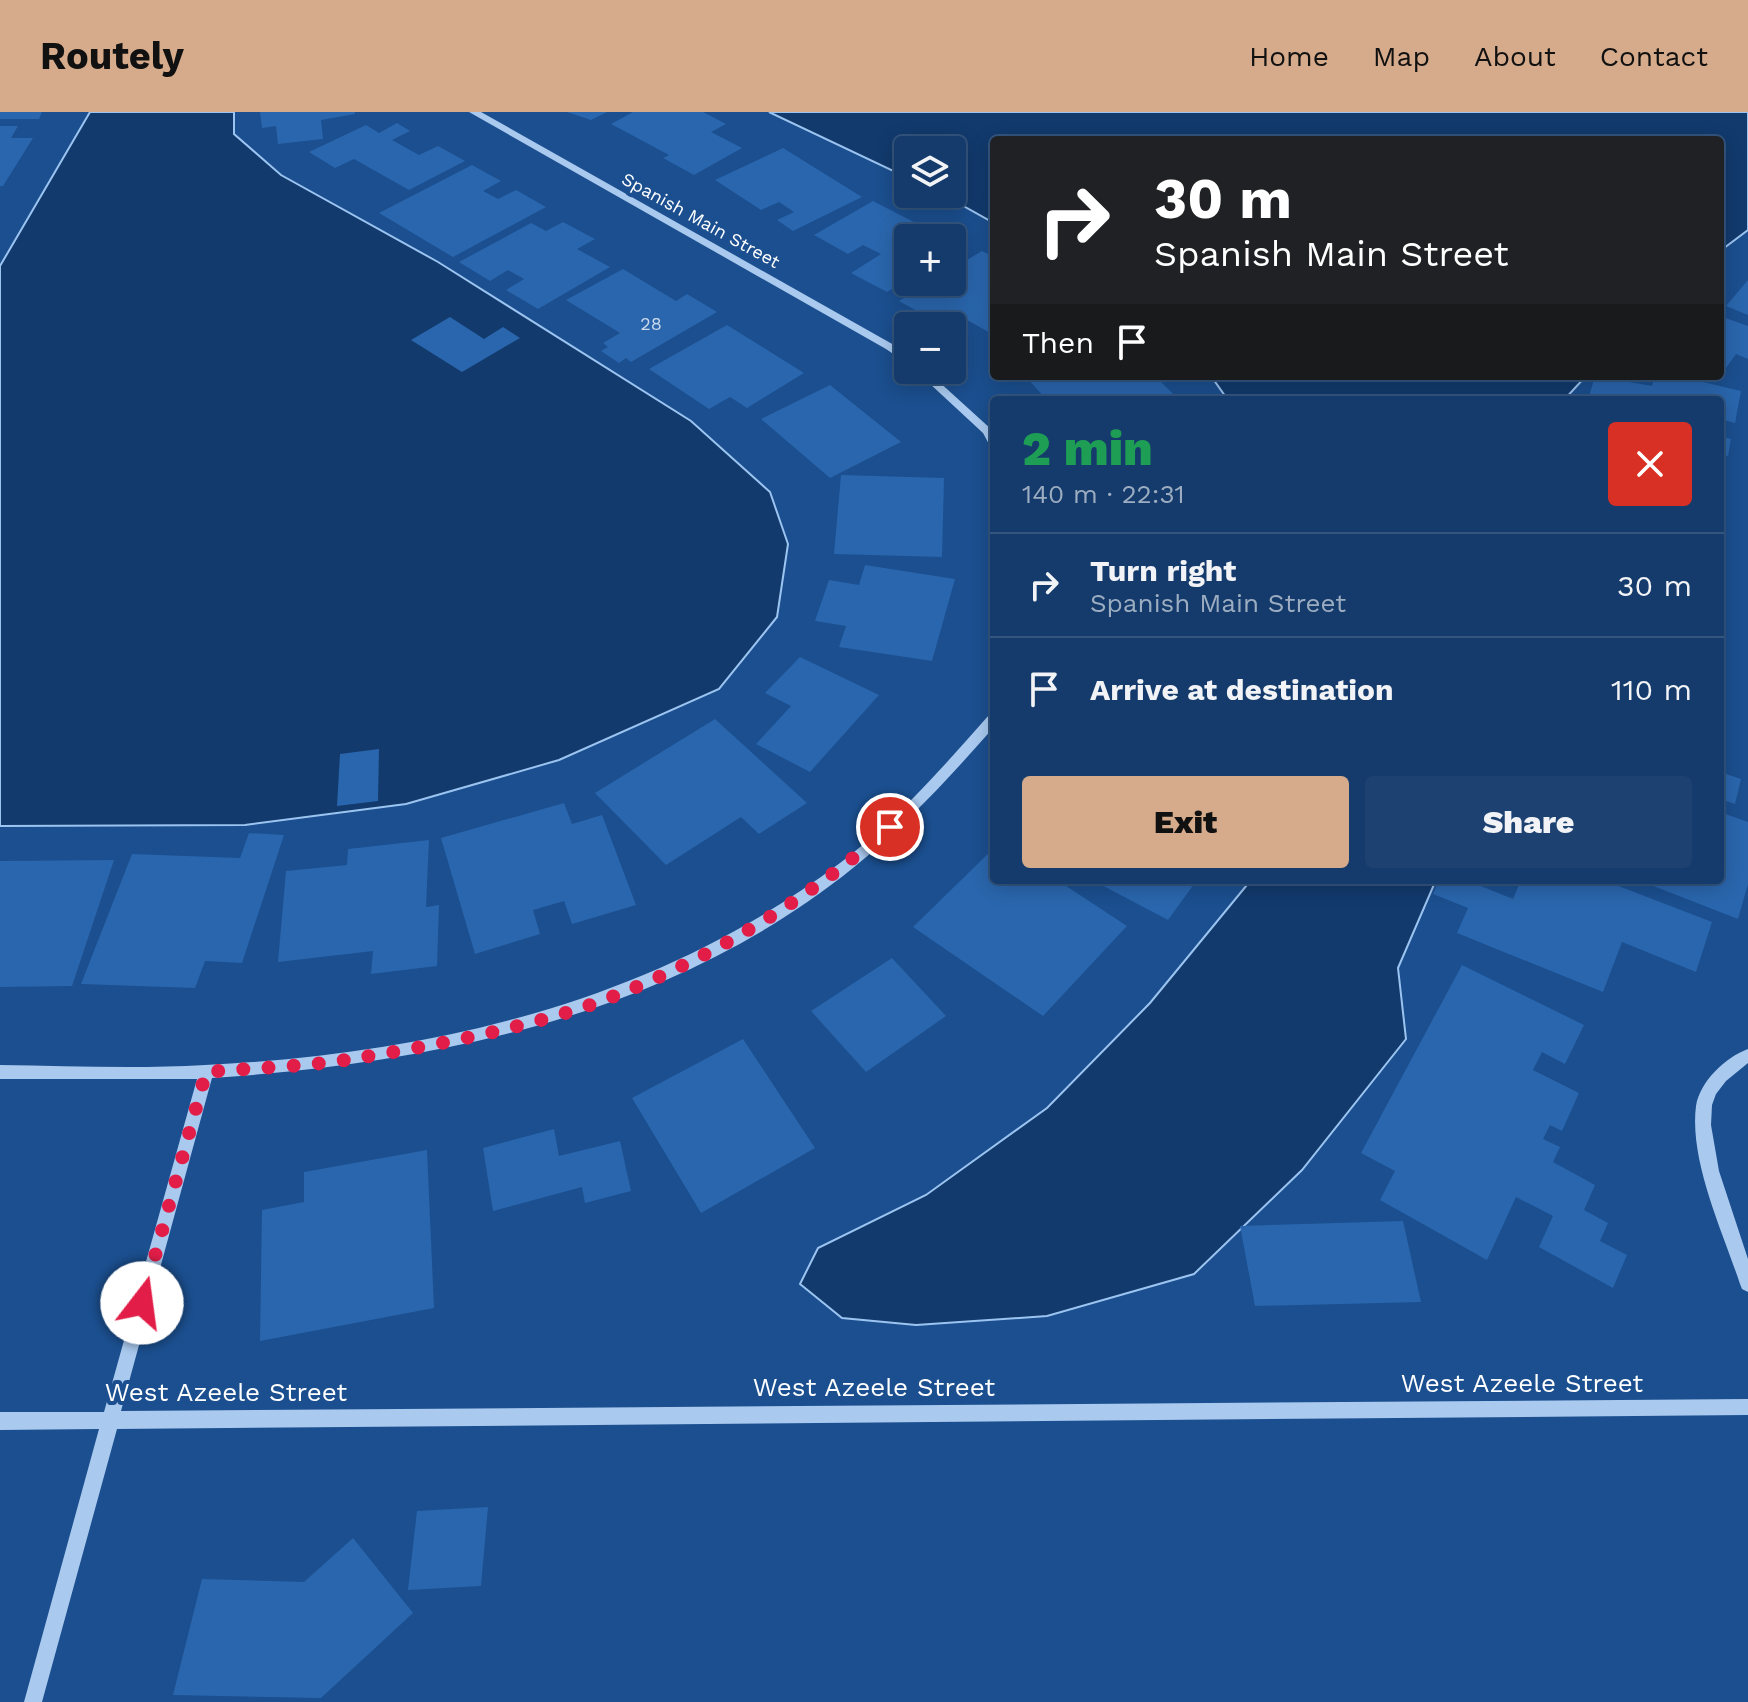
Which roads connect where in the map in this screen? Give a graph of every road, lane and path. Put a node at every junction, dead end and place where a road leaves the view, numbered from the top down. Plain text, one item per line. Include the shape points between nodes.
1 (474, 112) edge
2 (894, 350) edge
3 (935, 384) edge
4 (990, 436) edge
5 (990, 723) edge
6 (1748, 1055) edge
7 (0, 1072) edge
8 (206, 1072) junction
9 (1748, 1284) edge
10 (1748, 1407) edge
11 (111, 1419) junction
12 (0, 1421) edge
13 (33, 1702) edge

1 - 2 street, Spanish Main Street
3 - 4 street
5 - 8 street via 935,786 844,867 745,933 615,996 498,1030 343,1060
6 - 9 street via 1718,1077 1704,1103 1707,1153
7 - 8 street
8 - 11 street
10 - 11 street, West Azeele Street
11 - 12 street, West Azeele Street
11 - 13 street

